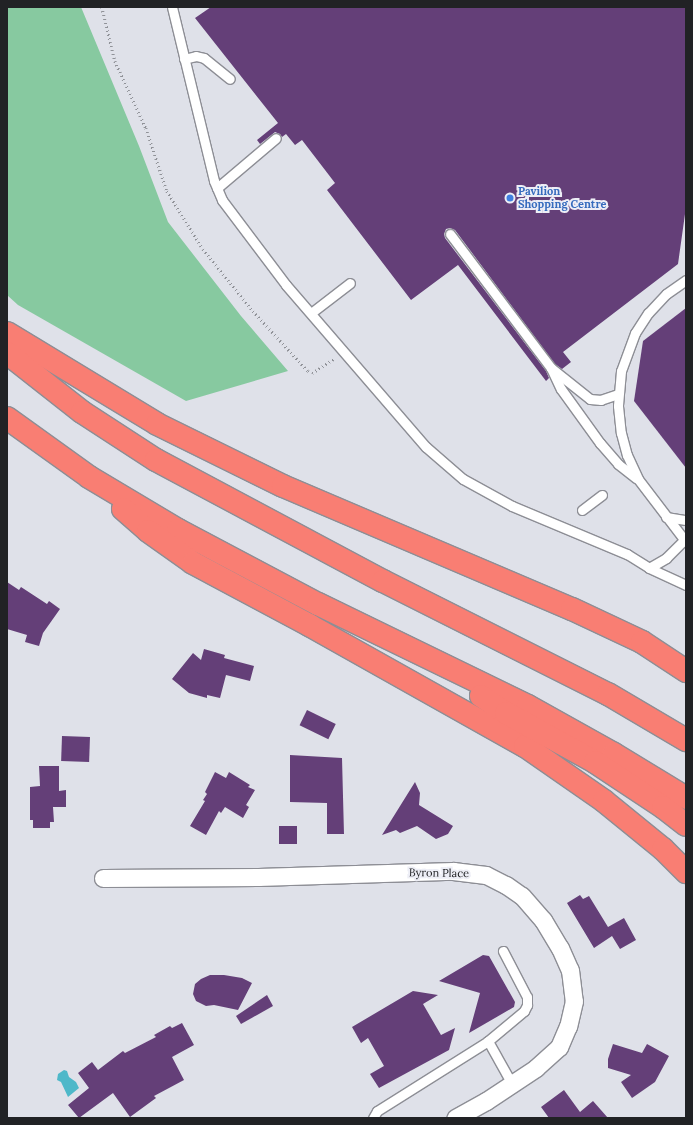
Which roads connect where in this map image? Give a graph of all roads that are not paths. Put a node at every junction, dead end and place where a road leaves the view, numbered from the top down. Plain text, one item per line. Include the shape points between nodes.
1 (172, 7) edge
2 (184, 59) junction
3 (230, 80) dead end
4 (276, 138) dead end
5 (217, 188) junction
6 (450, 234) dead end
7 (686, 280) edge
8 (350, 283) dead end
9 (310, 313) junction
10 (7, 333) edge
11 (7, 353) edge
12 (551, 368) junction
13 (618, 394) junction
14 (7, 418) edge
15 (88, 477) junction
16 (638, 479) junction
17 (602, 495) dead end
18 (582, 510) dead end
19 (666, 517) junction
20 (686, 520) edge
21 (685, 541) edge
22 (649, 568) junction
23 (686, 585) edge
24 (642, 642) junction
25 (686, 655) edge
26 (430, 660) junction
27 (686, 671) edge
28 (686, 740) edge
29 (686, 798) edge
30 (686, 825) edge
31 (686, 872) edge
32 (103, 878) dead end
33 (503, 951) dead end
34 (488, 1041) junction
35 (512, 1084) junction
36 (374, 1118) edge
37 (455, 1118) edge

1 - 2 lane
2 - 3 lane via 196,56 204,58
2 - 5 lane
4 - 5 lane
5 - 9 lane via 222,200
6 - 12 lane
7 - 13 lane via 666,294 634,333 621,371
8 - 9 lane
9 - 22 lane via 426,447 463,479 512,506 627,554
10 - 24 highway via 157,424 276,483 536,593
11 - 28 highway via 82,412 156,460 383,580 608,694
12 - 13 lane via 590,399 601,400
12 - 16 lane via 560,389 600,443 618,464
13 - 16 lane via 621,433
14 - 15 highway
15 - 26 highway via 178,530
15 - 31 highway via 148,531 193,563 525,746 604,801
16 - 19 lane
17 - 18 lane
19 - 20 lane
19 - 21 lane
21 - 22 lane via 666,558
22 - 23 lane
24 - 25 highway
24 - 27 highway
26 - 29 highway via 528,706
26 - 30 highway via 506,713 595,762
32 - 35 street, Byron Place via 258,877 452,871 486,875 506,885 522,896 543,920 560,948 570,970 574,1001 568,1026 559,1047 536,1068
33 - 34 lane via 526,997 527,1005 518,1017
34 - 35 lane
34 - 36 lane via 377,1111
35 - 37 street, Byron Place

